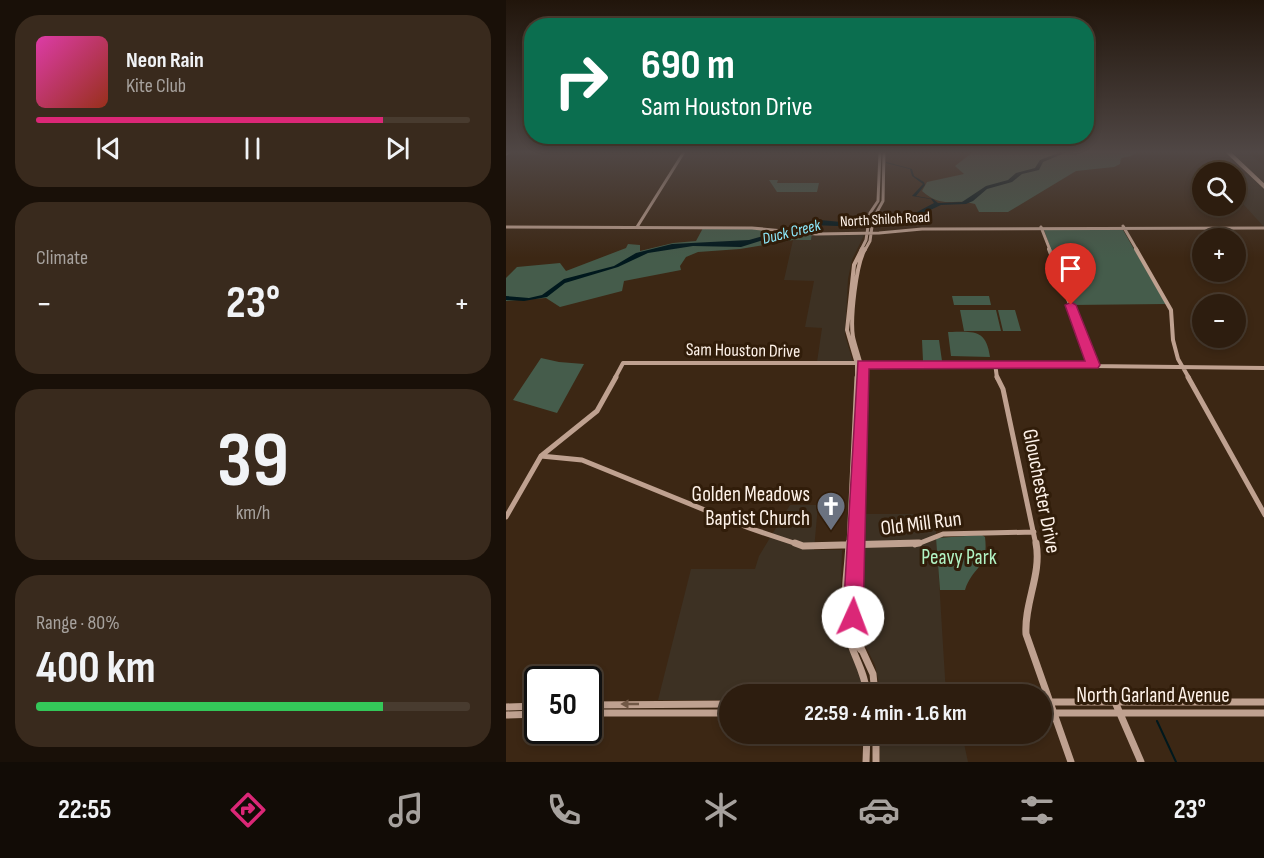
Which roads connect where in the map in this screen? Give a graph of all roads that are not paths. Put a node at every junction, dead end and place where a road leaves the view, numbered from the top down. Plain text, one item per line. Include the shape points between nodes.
1 (661, 188) edge
2 (880, 188) edge
3 (506, 226) edge
4 (637, 226) junction
5 (1042, 227) junction
6 (1265, 227) edge
7 (1124, 228) junction
8 (870, 231) junction
9 (859, 364) junction
10 (995, 365) junction
11 (1093, 365) junction
12 (1182, 368) junction
13 (1265, 368) edge
14 (541, 456) junction
15 (1265, 515) edge
16 (506, 517) edge
17 (1034, 532) junction
18 (856, 546) junction
19 (848, 547) junction
20 (849, 602) junction
21 (847, 638) junction
22 (863, 651) junction
23 (865, 684) edge
24 (874, 684) edge
25 (1041, 684) edge
26 (1052, 702) edge
27 (1115, 702) junction
28 (1265, 702) edge
29 (719, 704) edge
30 (602, 705) edge
31 (506, 706) edge
32 (524, 706) edge
33 (1052, 710) edge
34 (602, 713) edge
35 (719, 713) edge
36 (1054, 713) junction
37 (1265, 713) edge
38 (524, 714) edge
39 (506, 715) edge
40 (1121, 715) junction
41 (867, 744) edge
42 (876, 744) edge
43 (866, 762) edge
44 (876, 762) edge
45 (1071, 762) edge
46 (1141, 762) edge

1 - 4 main road
2 - 8 main road via 877,204 870,213
3 - 4 main road, North Shiloh Road
4 - 8 main road, North Shiloh Road
5 - 7 main road, North Shiloh Road
5 - 8 main road, North Shiloh Road
5 - 11 main road
6 - 7 main road, North Shiloh Road
7 - 12 main road via 1171,310 1173,340
8 - 9 main road via 855,275 851,324
9 - 10 main road, Sam Houston Drive
9 - 14 main road, Sam Houston Drive via 623,363 598,411
9 - 18 main road
9 - 19 main road
10 - 11 main road, Sam Houston Drive
10 - 17 main road, Glouchester Drive
11 - 12 main road, Sam Houston Drive
12 - 13 main road, Sam Houston Drive
12 - 15 main road
14 - 16 main road
14 - 19 main road, Old Mill Run via 582,460 803,546
17 - 18 main road, Old Mill Run via 943,534 916,545
17 - 25 main road, Glouchester Drive via 1037,573 1025,624
18 - 19 main road, Old Mill Run
18 - 20 main road
19 - 20 main road
20 - 21 main road
20 - 22 main road
21 - 22 main road via 853,639
21 - 23 main road via 863,669
22 - 24 main road
26 - 27 main road, North Garland Avenue
27 - 28 main road, North Garland Avenue
27 - 40 main road
29 -> 30 main road
31 - 32 main road
33 - 36 main road, Glouchester Drive
34 - 35 main road
36 - 40 main road, North Garland Avenue
36 - 45 main road, Glouchester Drive
37 - 40 main road, North Garland Avenue
38 - 39 main road
40 - 46 main road
41 - 43 main road
42 - 44 main road

